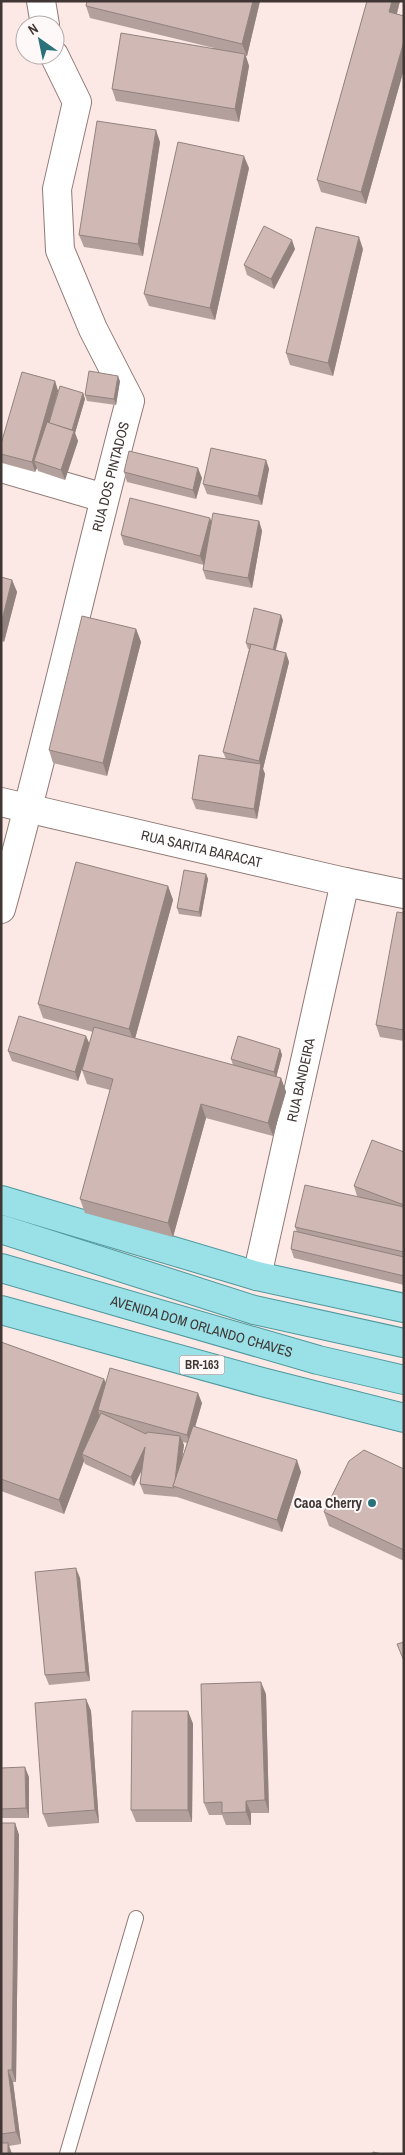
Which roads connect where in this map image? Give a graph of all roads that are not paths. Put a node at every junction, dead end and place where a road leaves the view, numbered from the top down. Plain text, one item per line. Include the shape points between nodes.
1 (41, 1) edge
2 (43, 15) edge
3 (59, 65) edge
4 (1, 468) edge
5 (104, 498) junction
6 (1, 802) edge
7 (28, 810) junction
8 (345, 882) junction
9 (404, 894) edge
10 (1, 909) edge
11 (1, 1200) edge
12 (1, 1229) edge
13 (1, 1268) edge
14 (257, 1276) junction
15 (404, 1308) edge
16 (1, 1310) edge
17 (404, 1343) edge
18 (404, 1380) edge
19 (404, 1418) edge
20 (136, 1918) dead end
21 (67, 2154) edge

1 - 2 street
3 - 5 street, RUA DOS PINTADOS via 77,102 57,188 60,250 93,329 130,400
4 - 5 street
5 - 7 street, RUA DOS PINTADOS
6 - 7 street, RUA SARITA BARACAT
7 - 8 street, RUA SARITA BARACAT
7 - 10 street, RUA DOS PINTADOS
8 - 9 street, RUA SARITA BARACAT
8 - 14 street, RUA BANDEIRA
11 - 14 main road
12 - 17 main road via 254,1310
13 - 18 main road, AVENIDA DOM ORLANDO CHAVES via 318,1360
14 - 15 main road
16 - 19 main road, BR-163
20 - 21 lane

